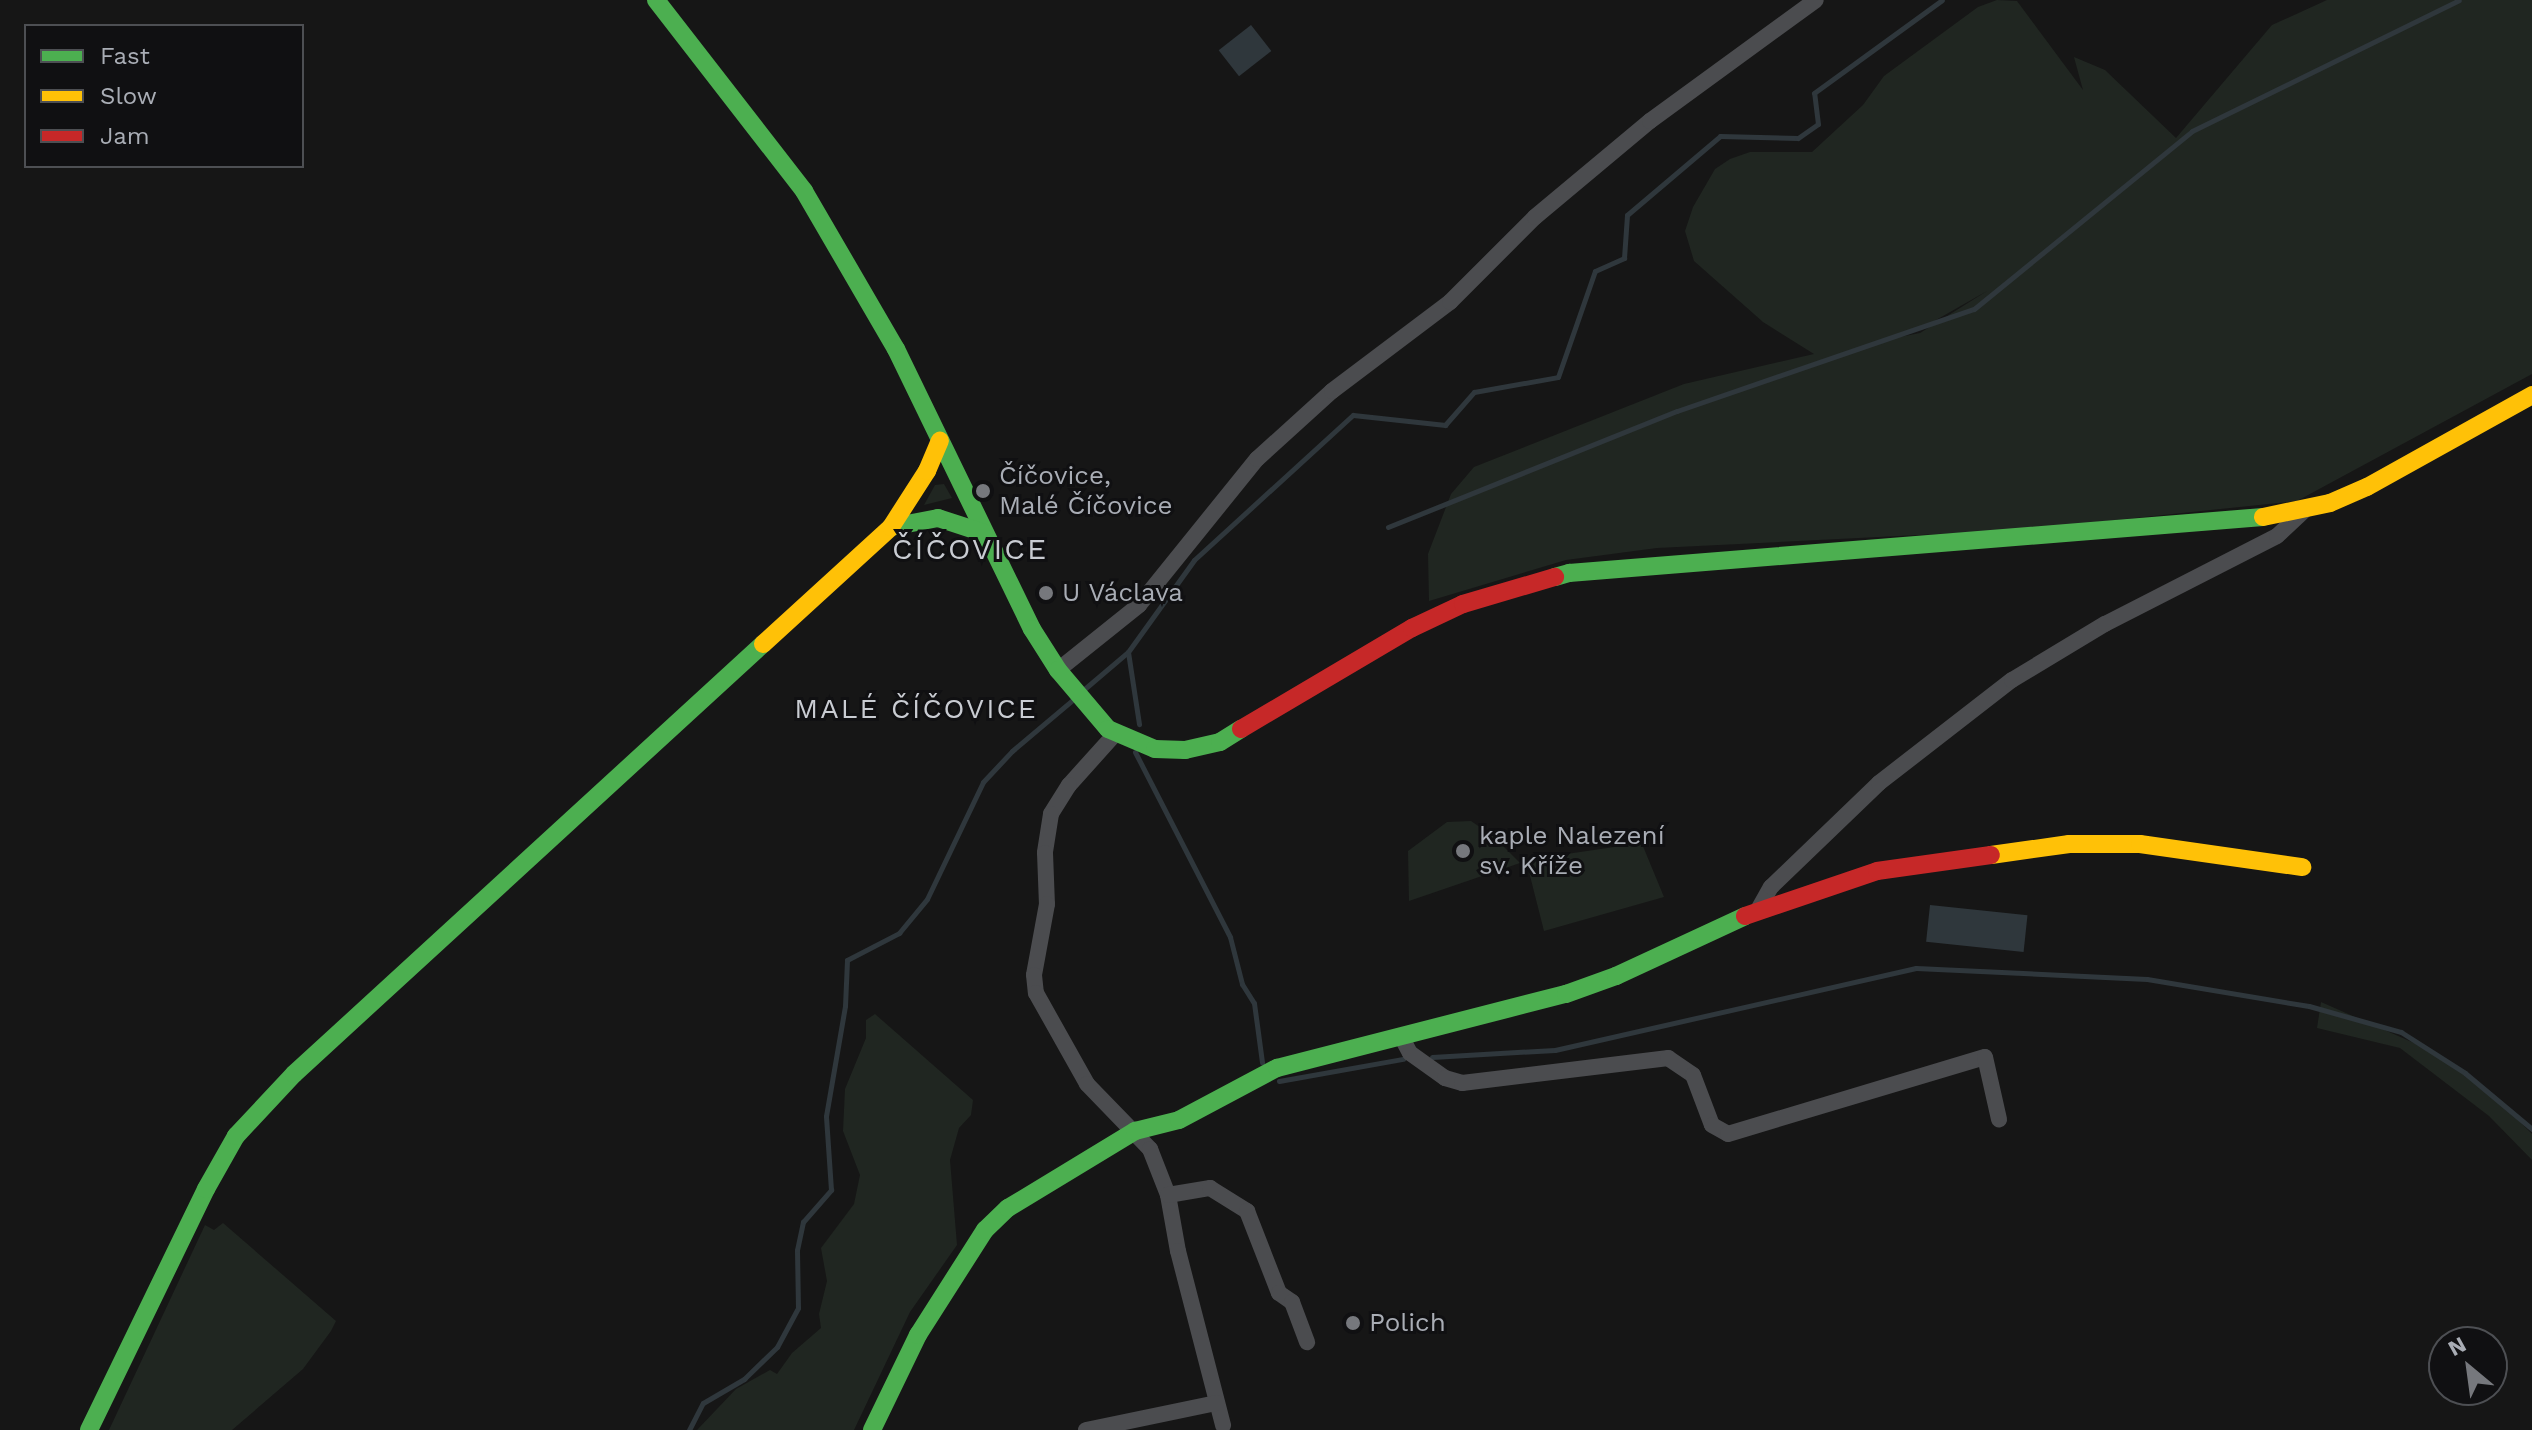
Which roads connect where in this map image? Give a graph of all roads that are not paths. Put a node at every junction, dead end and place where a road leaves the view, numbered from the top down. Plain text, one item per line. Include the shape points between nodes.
1 (656, 0) edge
2 (1816, 0) edge
3 (2532, 395) edge
4 (940, 441) junction
5 (2306, 510) junction
6 (891, 527) junction
7 (984, 533) junction
8 (1062, 675) junction
9 (1109, 728) junction
10 (2302, 867) dead end
11 (1758, 910) junction
12 (1402, 1038) junction
13 (1999, 1119) dead end
14 (1135, 1131) junction
15 (1168, 1195) junction
16 (1307, 1342) dead end
17 (1216, 1403) junction
18 (1223, 1425) dead end
19 (89, 1430) edge
20 (872, 1430) edge
21 (1086, 1430) edge

1 - 4 street via 804,191 896,349
2 - 8 street via 1650,121 1535,217 1450,302 1332,391 1257,459 1139,605
3 - 5 street via 2367,487
4 - 6 street
4 - 7 street
5 - 9 street via 2262,518 1569,573 1463,604 1425,622 1220,742 1185,750 1155,749
5 - 11 street via 2277,536 2105,624 2012,680 1879,783 1771,887
6 - 7 street via 938,518
6 - 19 street via 305,1063 236,1136
7 - 8 street via 1032,629
8 - 9 street
9 - 14 street via 1051,814 1045,853 1047,904 1034,975 1045,1013 1087,1084
10 - 11 street via 2140,844 2069,844 1877,871
11 - 12 street via 1578,990
12 - 13 street via 1410,1053 1445,1078 1462,1083 1668,1058 1693,1075 1712,1125 1728,1134 1985,1057
12 - 14 street via 1277,1068 1179,1120
14 - 15 street via 1150,1149
14 - 20 street via 1034,1190 985,1230 918,1335
15 - 16 street via 1210,1188 1247,1211 1279,1293 1292,1302
15 - 17 street
17 - 18 street
17 - 21 street

